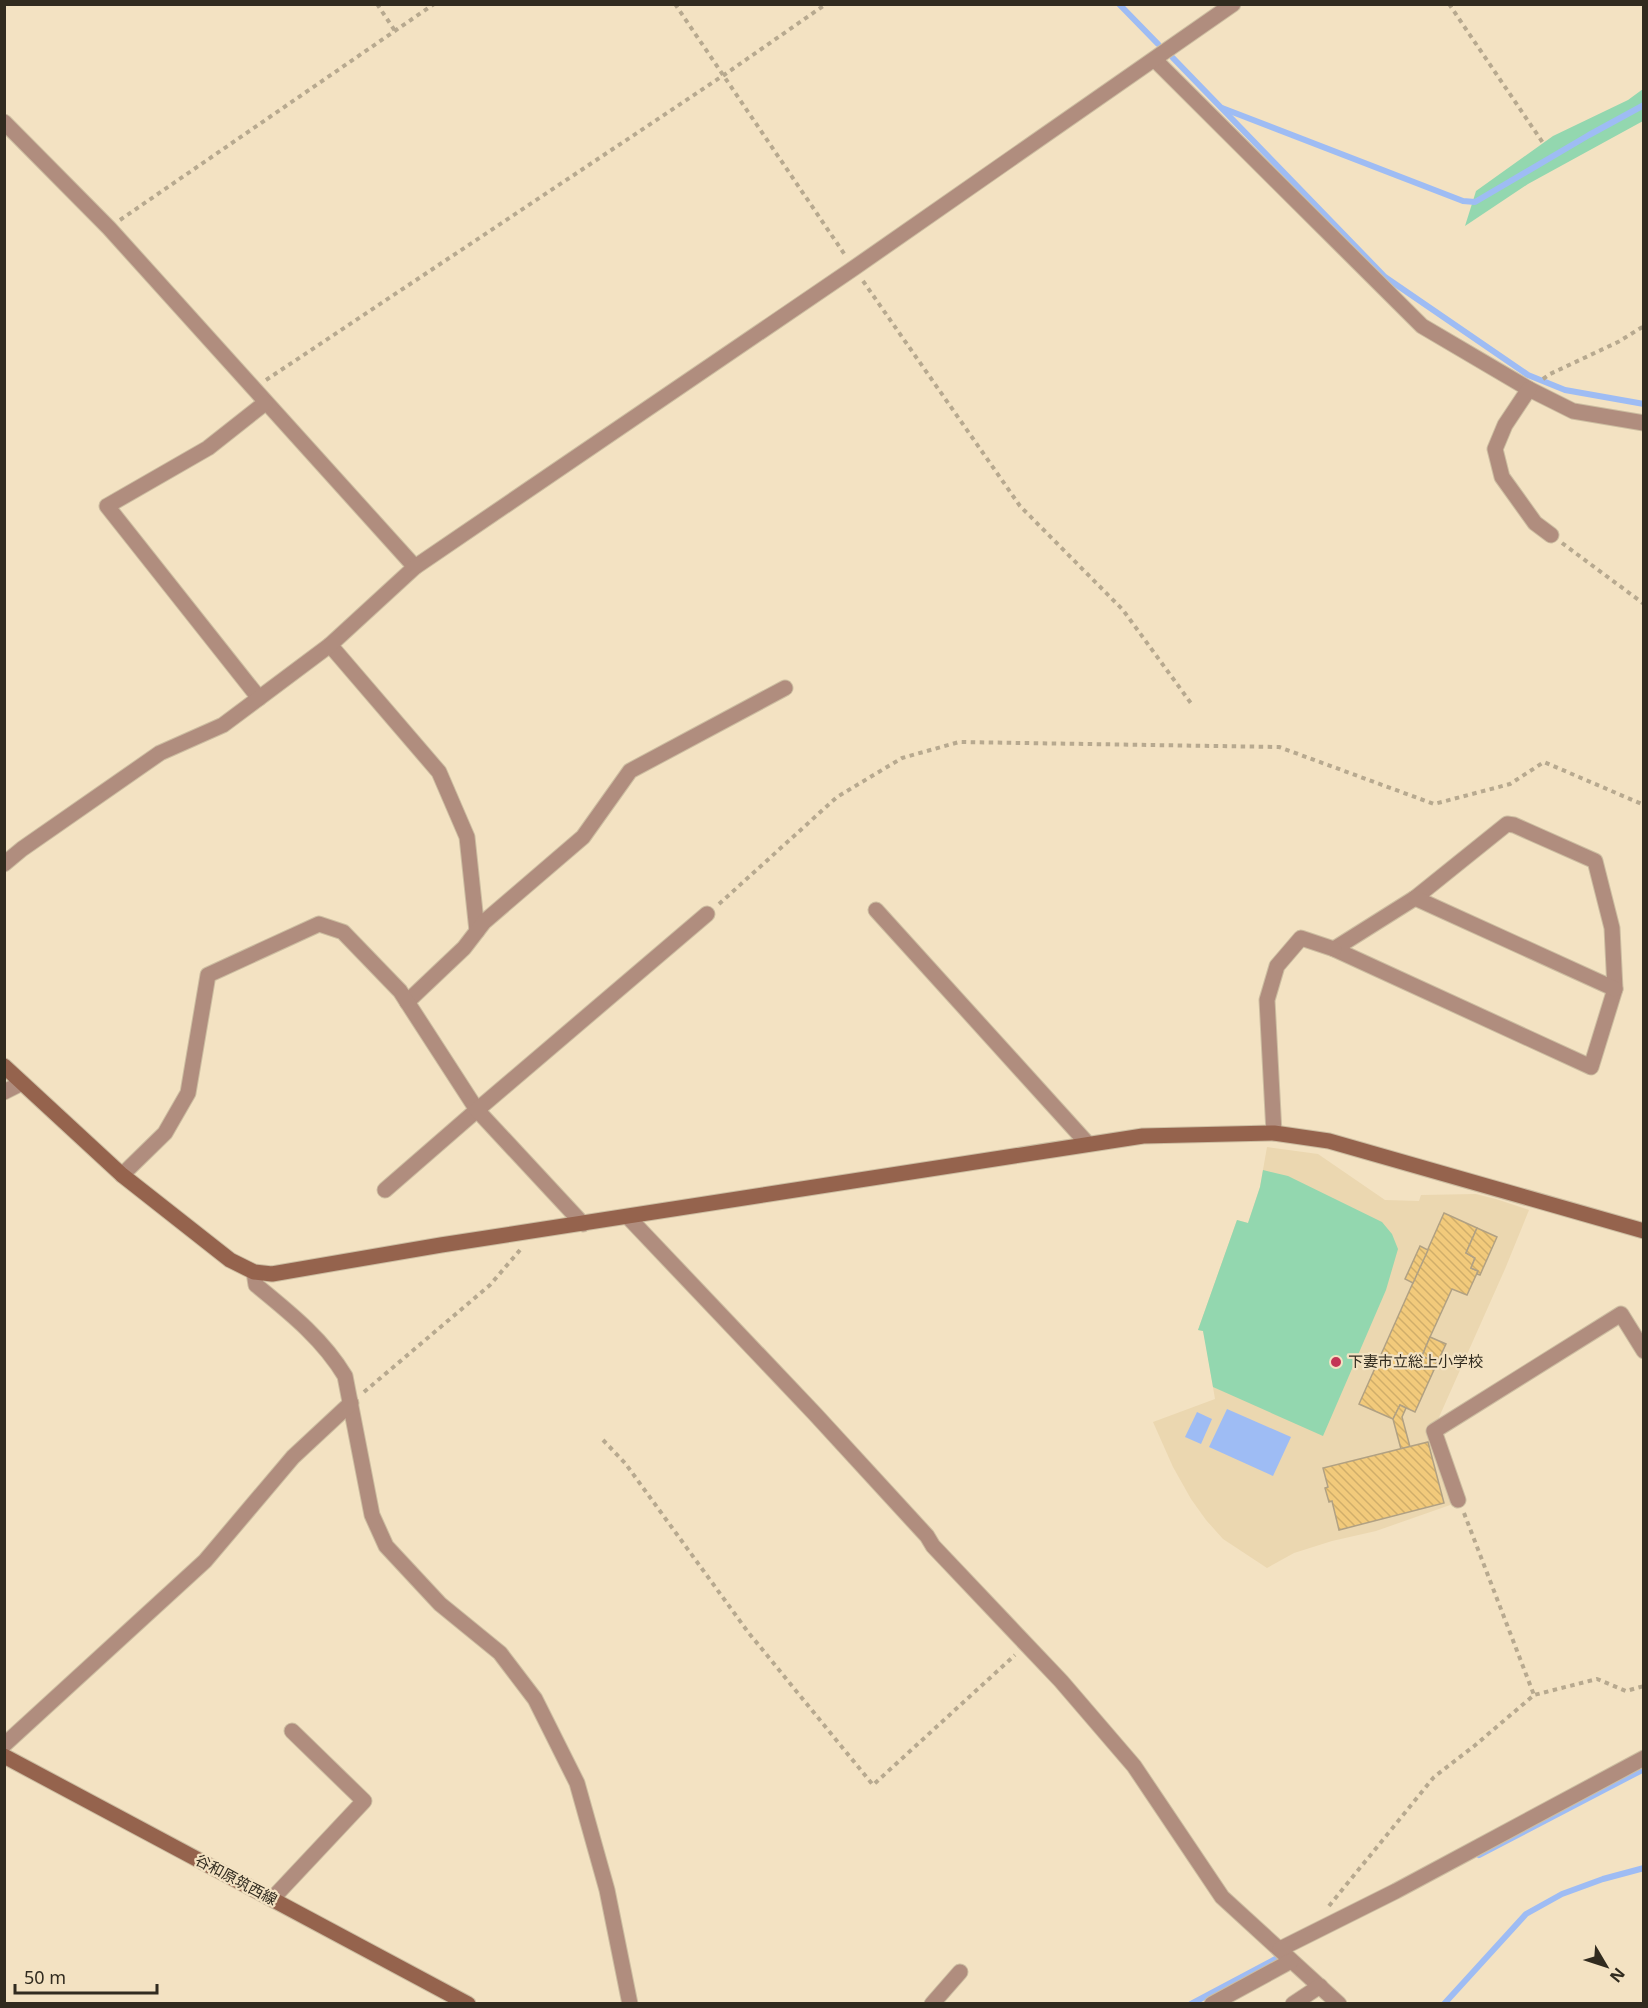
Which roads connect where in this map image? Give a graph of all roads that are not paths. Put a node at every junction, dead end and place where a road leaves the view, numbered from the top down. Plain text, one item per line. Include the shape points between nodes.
1 (1233, 4) edge
2 (1155, 60) junction
3 (4, 122) edge
4 (1529, 389) junction
5 (265, 403) junction
6 (1644, 423) edge
7 (1551, 535) road end
8 (415, 567) junction
9 (330, 645) junction
10 (785, 688) dead end
11 (259, 698) junction
12 (4, 864) edge
13 (1415, 898) junction
14 (876, 910) dead end
15 (707, 914) road end
16 (477, 932) junction
17 (1334, 949) junction
18 (1615, 988) junction
19 (407, 1002) junction
20 (4, 1066) edge
21 (22, 1083) junction
22 (4, 1092) edge
23 (477, 1110) junction
24 (1274, 1133) junction
25 (1088, 1144) junction
26 (122, 1175) junction
27 (385, 1190) dead end
28 (628, 1217) junction
29 (582, 1224) junction
30 (1644, 1231) edge
31 (254, 1272) junction
32 (1644, 1351) edge
33 (351, 1404) junction
34 (1458, 1500) road end
35 (292, 1731) dead end
36 (4, 1745) edge
37 (4, 1756) edge
38 (1644, 1758) edge
39 (272, 1899) junction
40 (1280, 1949) junction
41 (1291, 1961) junction
42 (960, 1972) dead end
43 (1320, 1986) junction
44 (468, 2004) edge
45 (630, 2004) edge
46 (932, 2004) edge
47 (1212, 2004) edge
48 (1293, 2004) edge
49 (1339, 2004) edge

1 - 2 street
2 - 4 street via 1422,326
2 - 8 street
3 - 5 street via 109,228
4 - 6 street via 1573,411
4 - 7 street via 1505,425 1495,449 1502,477 1534,523
5 - 8 street
5 - 11 street via 208,448 107,506
8 - 9 street
9 - 11 street
9 - 16 street via 439,772 467,837
10 - 16 street via 630,771 583,837
11 - 12 street via 223,725 160,753
13 - 17 street
13 - 18 street
13 - 18 street via 1507,824 1594,861 1612,928
14 - 25 street
15 - 23 street
16 - 19 street
17 - 18 street via 1591,1067
17 - 24 street via 1301,938 1278,966 1267,1000
19 - 23 street
19 - 26 street via 343,932 319,924 208,975 188,1093 165,1133
20 - 21 street
21 - 22 street
21 - 26 street
23 - 27 street
23 - 29 street
24 - 25 street via 1143,1136
24 - 30 street via 1329,1141
25 - 28 street
26 - 31 street via 230,1260
28 - 29 street
28 - 40 street via 815,1414 1134,1766 1222,1897
29 - 31 street via 272,1274
31 - 33 street via 256,1285 298,1319 335,1360 345,1376
32 - 34 street via 1620,1314 1434,1431
33 - 36 street via 293,1457 205,1561
33 - 45 street via 372,1515 386,1546 440,1604 500,1653 535,1699 577,1783 607,1890
35 - 39 street via 364,1801
37 - 39 street, 谷和原筑西線
38 - 40 street via 1396,1892
39 - 44 street, 谷和原筑西線
40 - 41 street
41 - 43 street
41 - 47 street
42 - 46 street
43 - 48 street
43 - 49 street

